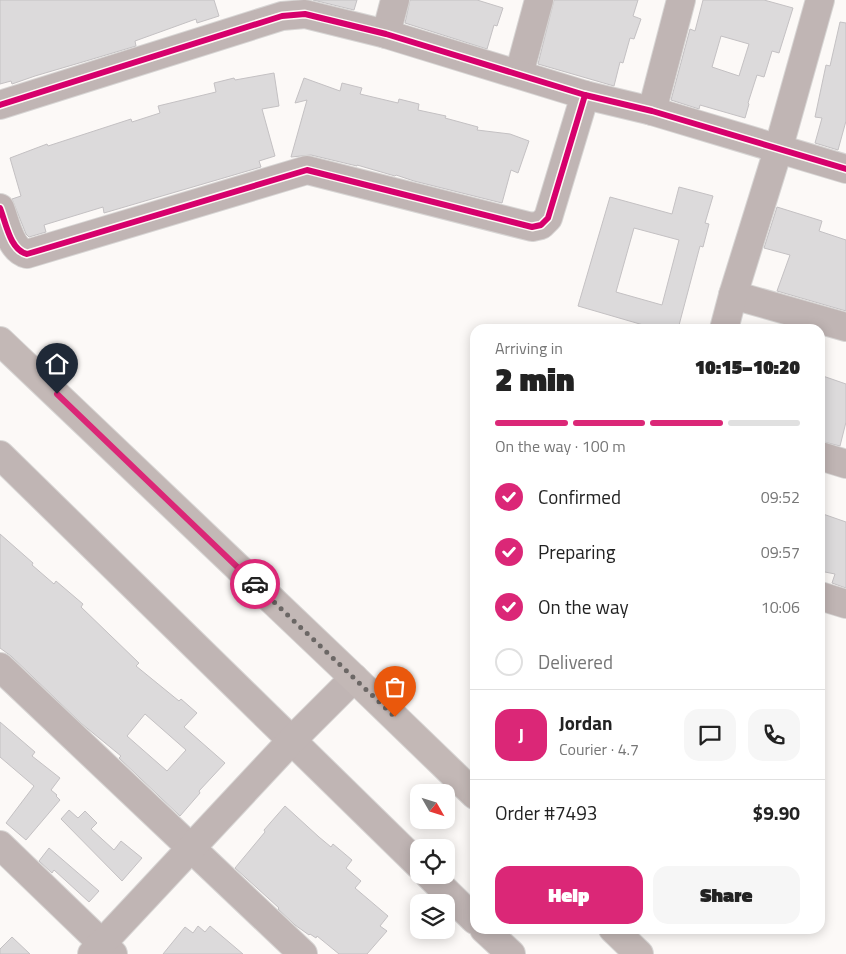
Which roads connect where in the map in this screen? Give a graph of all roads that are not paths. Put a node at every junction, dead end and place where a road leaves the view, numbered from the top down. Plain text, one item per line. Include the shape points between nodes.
1 (395, 0) edge
2 (539, 0) edge
3 (681, 0) edge
4 (820, 0) edge
5 (386, 34) junction
6 (519, 74) junction
7 (585, 95) junction
8 (0, 105) edge
9 (652, 111) junction
10 (778, 150) junction
11 (846, 169) edge
12 (0, 208) edge
13 (733, 295) junction
14 (725, 324) edge
15 (846, 327) edge
16 (0, 341) edge
17 (825, 458) edge
18 (2, 461) edge
19 (846, 464) edge
20 (825, 598) edge
21 (846, 604) edge
22 (0, 666) edge
23 (354, 678) junction
24 (291, 742) junction
25 (470, 790) edge
26 (0, 846) edge
27 (192, 849) junction
28 (410, 856) edge
29 (438, 884) edge
30 (470, 915) edge
31 (489, 934) edge
32 (618, 934) edge
33 (103, 950) edge
34 (303, 954) edge
35 (510, 954) edge
36 (639, 954) edge

1 - 5 street
2 - 6 street
3 - 9 street
4 - 10 street
5 - 6 street
5 - 8 street via 305,14 282,16
6 - 7 street
7 - 9 street
7 - 12 street via 548,218 541,225 532,227 307,170 28,254 22,253 14,244
9 - 10 street
10 - 11 street
10 - 13 street
13 - 14 street
13 - 15 street
16 - 23 main road
17 - 19 street
18 - 24 street
20 - 21 street
22 - 27 street
23 - 24 street
23 - 25 main road
24 - 27 street
24 - 28 street
26 - 33 street
27 - 33 street
27 - 34 street
29 - 30 street
31 - 35 street
32 - 36 main road

